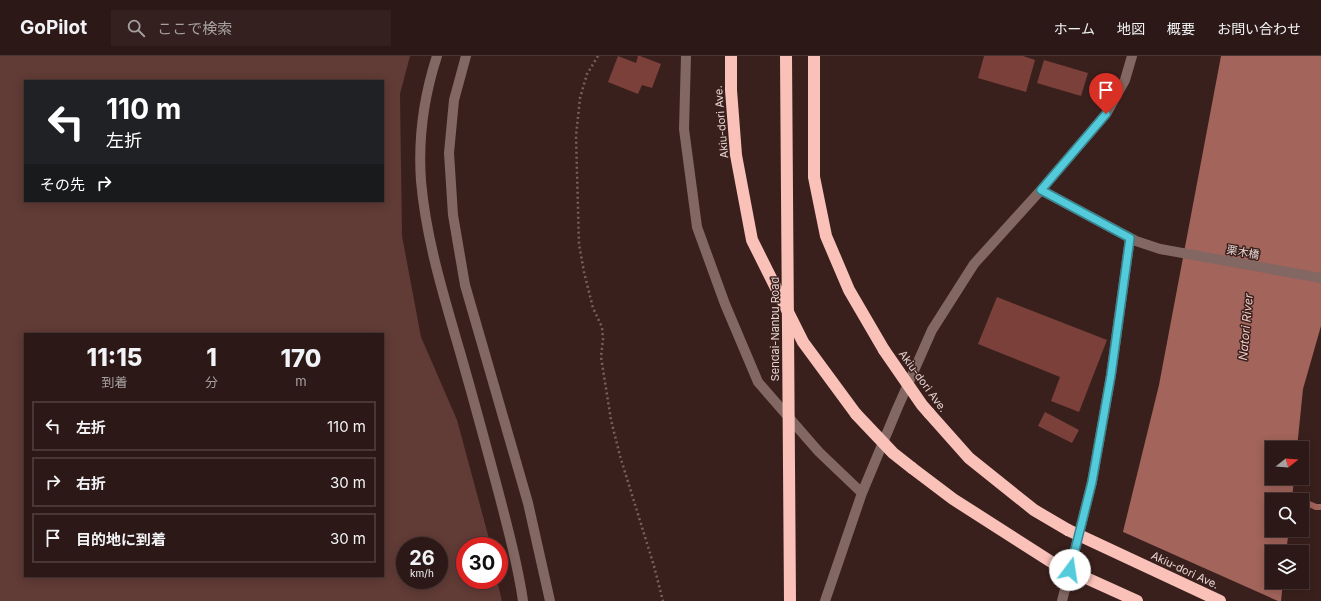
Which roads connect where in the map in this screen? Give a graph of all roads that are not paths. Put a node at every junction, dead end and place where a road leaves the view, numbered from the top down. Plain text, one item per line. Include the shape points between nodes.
1 (437, 56) edge
2 (466, 56) edge
3 (686, 56) edge
4 (786, 56) edge
5 (814, 56) edge
6 (1132, 56) edge
7 (730, 58) edge
8 (1041, 190) junction
9 (1130, 238) junction
10 (1321, 278) edge
11 (862, 493) junction
12 (523, 601) edge
13 (550, 601) edge
14 (790, 601) edge
15 (825, 601) edge
16 (1062, 601) edge
17 (1137, 601) edge
18 (1220, 601) edge

1 - 12 street via 430,77 422,127 421,181 429,232 446,305 519,571
2 - 13 street via 454,100 449,153 453,215 465,285 528,503
3 - 11 street via 684,129 697,227 725,304 758,382 819,452
4 - 14 highway, Sendai-Nanbu Road, bridge
5 - 18 highway, Akiu-dori Ave., bridge via 814,177 826,236 849,290 884,350 922,405 969,458 1034,510 1068,530
6 - 8 street via 1125,80 1106,114
7 - 17 highway, Akiu-dori Ave., bridge via 736,154 752,240 803,342 856,414 893,453 953,499 1053,563
8 - 9 street, 栗木橋
8 - 11 street via 974,264 932,330
9 - 10 street, 栗木橋 via 1160,249
9 - 16 street via 1111,375 1092,482
11 - 15 street

